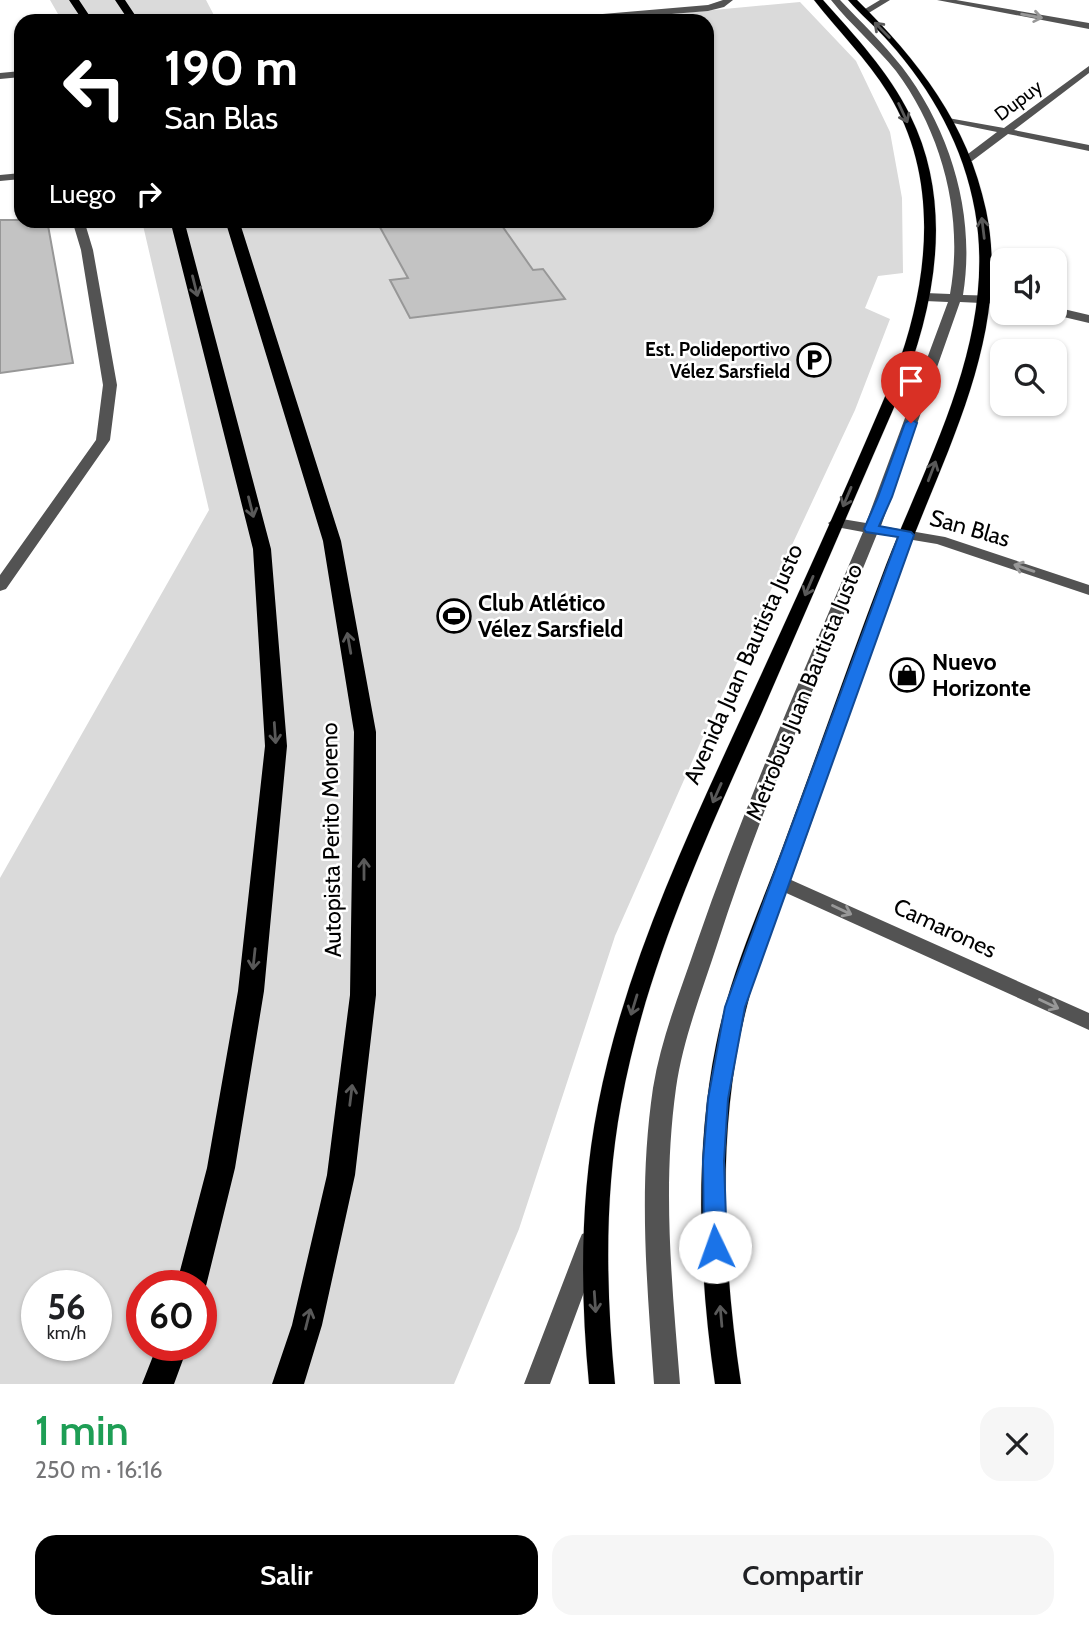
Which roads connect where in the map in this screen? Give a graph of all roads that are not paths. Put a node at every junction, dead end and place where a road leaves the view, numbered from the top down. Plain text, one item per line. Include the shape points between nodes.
1 (729, 0) edge
2 (818, 0) edge
3 (835, 0) edge
4 (852, 0) edge
5 (886, 0) edge
6 (941, 0) edge
7 (864, 12) junction
8 (638, 14) edge
9 (1089, 26) edge
10 (1089, 69) edge
11 (952, 120) junction
12 (1007, 131) junction
13 (1089, 148) edge
14 (968, 159) junction
15 (80, 228) edge
16 (179, 228) edge
17 (234, 228) edge
18 (925, 297) junction
19 (956, 297) junction
20 (985, 298) junction
21 (990, 299) edge
22 (1067, 314) edge
23 (1089, 319) edge
24 (836, 523) junction
25 (871, 529) junction
26 (906, 535) junction
27 (0, 586) edge
28 (1089, 590) edge
29 (780, 882) junction
30 (1089, 1022) edge
31 (593, 1235) junction
32 (195, 1270) edge
33 (166, 1361) edge
34 (158, 1384) edge
35 (288, 1384) edge
36 (537, 1384) edge
37 (602, 1384) edge
38 (667, 1384) edge
39 (728, 1384) edge

1 - 8 street via 708,8
2 -> 18 main road, Avenida Juan Bautista Justo via 874,63 906,117 922,160 928,209
3 - 19 street, Metrobus Juan Bautista Justo via 915,92 944,157 961,221 962,271
4 - 7 main road
5 - 7 street
6 -> 9 street
11 -> 7 main road via 911,59
10 - 12 street, Dupuy
11 - 12 street
11 - 14 main road
12 - 13 street
12 - 14 street, Dupuy
20 -> 14 main road via 985,246
15 - 27 street via 110,385 103,440
16 -> 32 highway via 262,549 276,746 251,991 221,1168
35 -> 17 highway, Autopista Perito Moreno via 307,1325 341,1175 363,995 365,732 332,541
18 - 19 street
18 -> 24 main road, Avenida Juan Bautista Justo via 907,357
19 - 20 street
19 - 25 street, Metrobus Juan Bautista Justo
20 - 21 street
26 -> 20 main road via 969,371
22 - 23 street
24 - 25 street, San Blas
24 -> 31 main road, Avenida Juan Bautista Justo via 652,947 614,1077 600,1155
25 - 26 street, San Blas
25 - 38 street, Metrobus Juan Bautista Justo via 719,906 664,1084 655,1215
28 -> 26 street, San Blas via 940,540
26 - 29 main road
29 -> 30 street, Camarones
39 -> 29 main road via 714,1231 718,1099 735,1007
31 - 36 street
31 -> 37 main road, Avenida Juan Bautista Justo
33 - 34 highway

